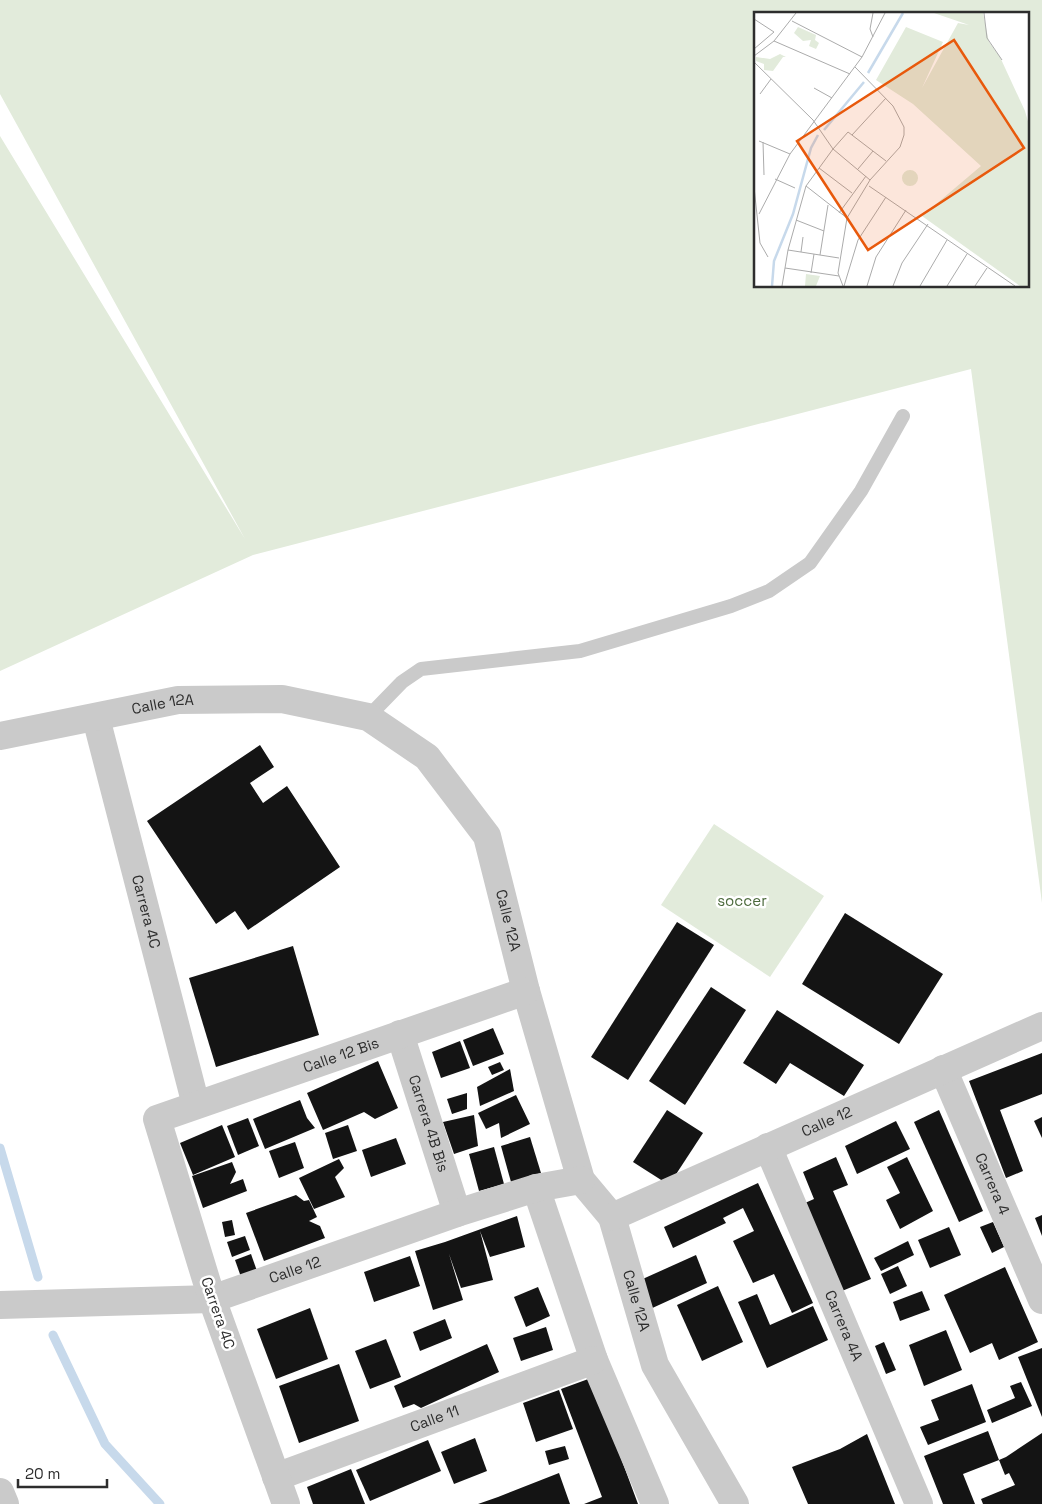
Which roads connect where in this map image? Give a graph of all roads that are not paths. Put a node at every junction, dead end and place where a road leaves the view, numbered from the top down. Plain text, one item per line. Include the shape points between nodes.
1 (903, 416) dead end
2 (96, 718) junction
3 (368, 718) junction
4 (0, 736) edge
5 (526, 991) junction
6 (1042, 1026) edge
7 (400, 1034) junction
8 (943, 1069) junction
9 (196, 1106) junction
10 (157, 1120) joint
11 (768, 1147) junction
12 (581, 1180) junction
13 (536, 1188) junction
14 (457, 1213) junction
15 (612, 1217) junction
16 (212, 1299) junction
17 (1042, 1300) edge
18 (0, 1305) edge
19 (594, 1360) junction
20 (276, 1477) junction
21 (0, 1492) edge
22 (5, 1504) edge
23 (286, 1504) edge
24 (655, 1504) edge
25 (735, 1504) edge
26 (919, 1504) edge

1 - 3 lane via 861,491 810,563 769,591 731,606 580,651 421,669 402,682
2 - 3 street, Calle 12A via 178,700 282,699
2 - 4 street, Calle 12A
2 - 9 street, Carrera 4C
3 - 5 street, Calle 12A via 427,757 487,836
5 - 7 street, Calle 12 Bis
5 - 12 street, Calle 12A
6 - 8 street, Calle 12
7 - 9 street, Calle 12 Bis
7 - 14 street, Carrera 4B Bis
8 - 11 street, Calle 12
8 - 17 street, Carrera 4
9 - 10 street, Calle 12 Bis
10 - 16 street, Carrera 4C
11 - 15 street, Calle 12
11 - 26 street, Carrera 4A
12 - 13 street, Calle 12
12 - 15 street, Calle 12A
13 - 14 street, Calle 12
13 - 19 street
14 - 16 street, Calle 12
15 - 25 street, Calle 12A via 655,1365
16 - 18 street, Calle 12
16 - 20 street, Carrera 4C
19 - 20 street, Calle 11
19 - 24 street
20 - 23 street, Carrera 4C
21 - 22 street

